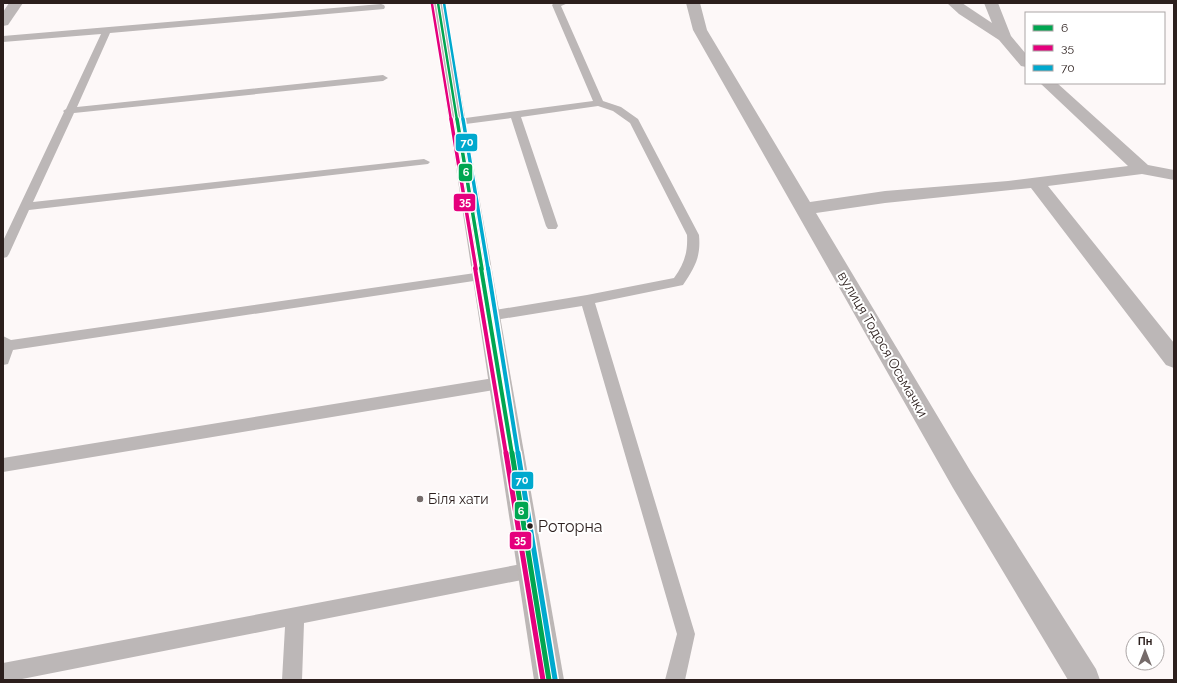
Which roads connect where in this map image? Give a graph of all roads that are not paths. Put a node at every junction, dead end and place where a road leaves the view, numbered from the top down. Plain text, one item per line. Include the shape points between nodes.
1 (16, 3) edge
2 (438, 3) edge
3 (564, 3) edge
4 (694, 3) edge
5 (954, 3) edge
6 (991, 3) edge
7 (381, 7) dead end
8 (3, 22) edge
9 (107, 30) junction
10 (1004, 37) junction
11 (3, 39) edge
12 (1025, 62) edge
13 (383, 78) dead end
14 (1049, 84) edge
15 (599, 103) junction
16 (68, 111) junction
17 (515, 115) junction
18 (458, 122) junction
19 (424, 162) dead end
20 (1142, 169) junction
21 (1174, 175) edge
22 (1036, 183) junction
23 (25, 207) junction
24 (804, 209) junction
25 (552, 226) dead end
26 (3, 254) edge
27 (482, 276) junction
28 (587, 300) junction
29 (489, 316) junction
30 (5, 344) edge
31 (1174, 359) edge
32 (3, 360) edge
33 (500, 382) junction
34 (3, 465) edge
35 (532, 570) junction
36 (296, 616) junction
37 (3, 673) edge
38 (292, 680) edge
39 (549, 680) edge
40 (675, 680) edge
41 (1085, 680) edge

1 - 8 street
2 - 18 street
3 - 15 lane via 556,5
4 - 24 street, вулиця Тодося Осьмачки via 700,30
5 - 10 street
6 - 10 street
7 - 9 lane
9 - 11 lane
9 - 16 lane
10 - 12 street
13 - 16 lane
14 - 20 street
15 - 17 lane
15 - 28 lane via 617,109 634,121 693,235 695,251 691,265 678,282
16 - 23 lane
17 - 18 lane
17 - 25 lane
18 - 27 street
19 - 23 lane
20 - 21 street
20 - 22 street
22 - 24 street
22 - 31 street
23 - 26 lane
24 - 41 street, вулиця Тодося Осьмачки via 962,480
27 - 29 street
27 - 30 lane
28 - 29 lane
28 - 40 lane via 686,634
29 - 33 street
30 - 32 lane
33 - 34 lane
33 - 35 street
35 - 36 lane
35 - 39 street
36 - 37 lane
36 - 38 lane

